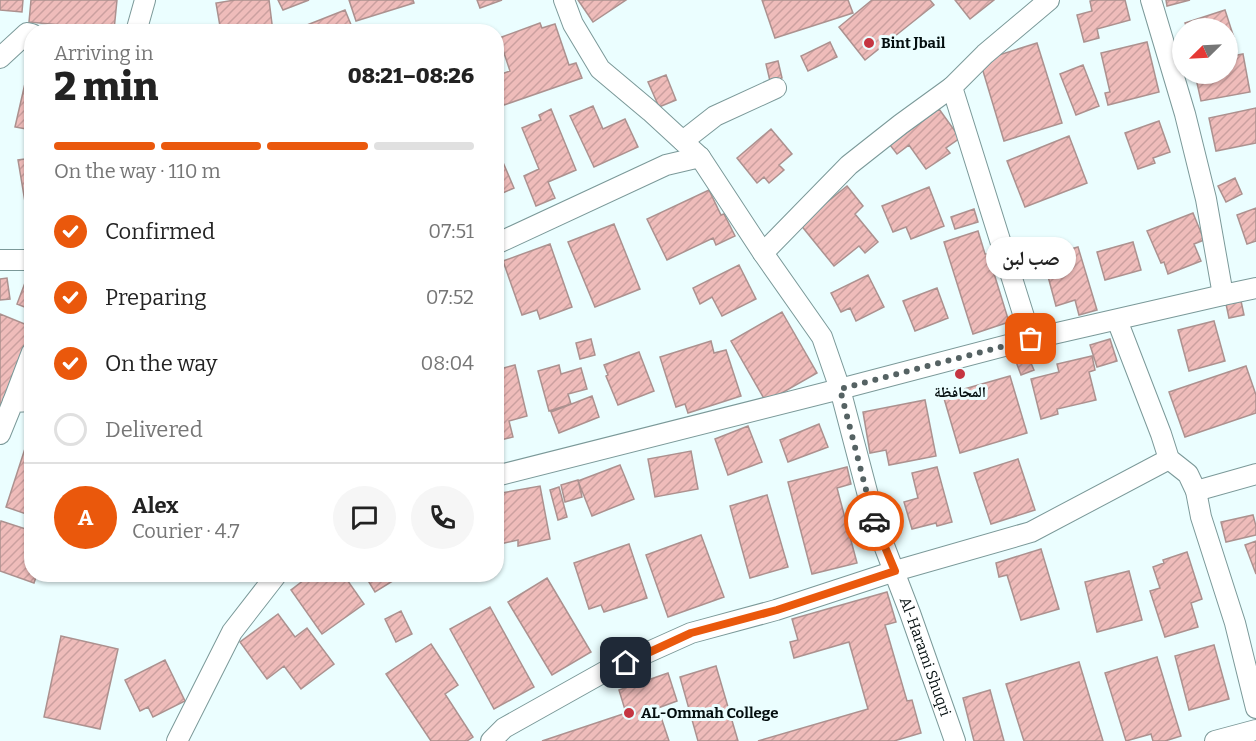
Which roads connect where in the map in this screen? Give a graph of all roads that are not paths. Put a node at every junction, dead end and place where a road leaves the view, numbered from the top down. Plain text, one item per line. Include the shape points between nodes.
1 (146, 0) edge
2 (564, 0) edge
3 (1049, 0) edge
4 (1151, 0) edge
5 (138, 24) edge
6 (24, 36) edge
7 (0, 58) edge
8 (952, 87) junction
9 (776, 88) dead end
10 (683, 141) junction
11 (700, 157) junction
12 (504, 240) edge
13 (763, 253) junction
14 (0, 260) edge
15 (24, 260) edge
16 (1256, 288) edge
17 (1223, 295) junction
18 (1117, 320) junction
19 (1031, 339) junction
20 (840, 389) junction
21 (22, 402) edge
22 (0, 434) edge
23 (1169, 459) junction
24 (504, 474) edge
25 (1256, 474) edge
26 (1196, 491) junction
27 (895, 571) junction
28 (271, 582) edge
29 (1256, 708) edge
30 (1256, 730) edge
31 (177, 741) edge
32 (491, 741) edge
33 (955, 741) edge
34 (1215, 741) edge

1 - 5 street
2 - 10 street, Al-Harami Shuqri via 573,24 600,69
3 - 8 street
4 - 17 street via 1206,199
6 - 7 street
8 - 13 street via 849,165
8 - 19 street
9 - 10 street via 715,116
10 - 11 street, Al-Harami Shuqri
11 - 12 street via 666,165
11 - 13 street, Al-Harami Shuqri
13 - 20 street, Al-Harami Shuqri via 822,337
14 - 15 street
16 - 17 street
17 - 18 street
18 - 19 street
18 - 23 street
19 - 20 street
20 - 24 street
20 - 27 street, Al-Harami Shuqri via 875,522
21 - 22 street
23 - 26 street via 1188,474
23 - 27 street via 1031,532
25 - 26 street
26 - 29 street
27 - 32 street via 777,610 691,633 604,672 504,728
27 - 33 street, Al-Harami Shuqri
28 - 31 street via 232,632
30 - 34 street

